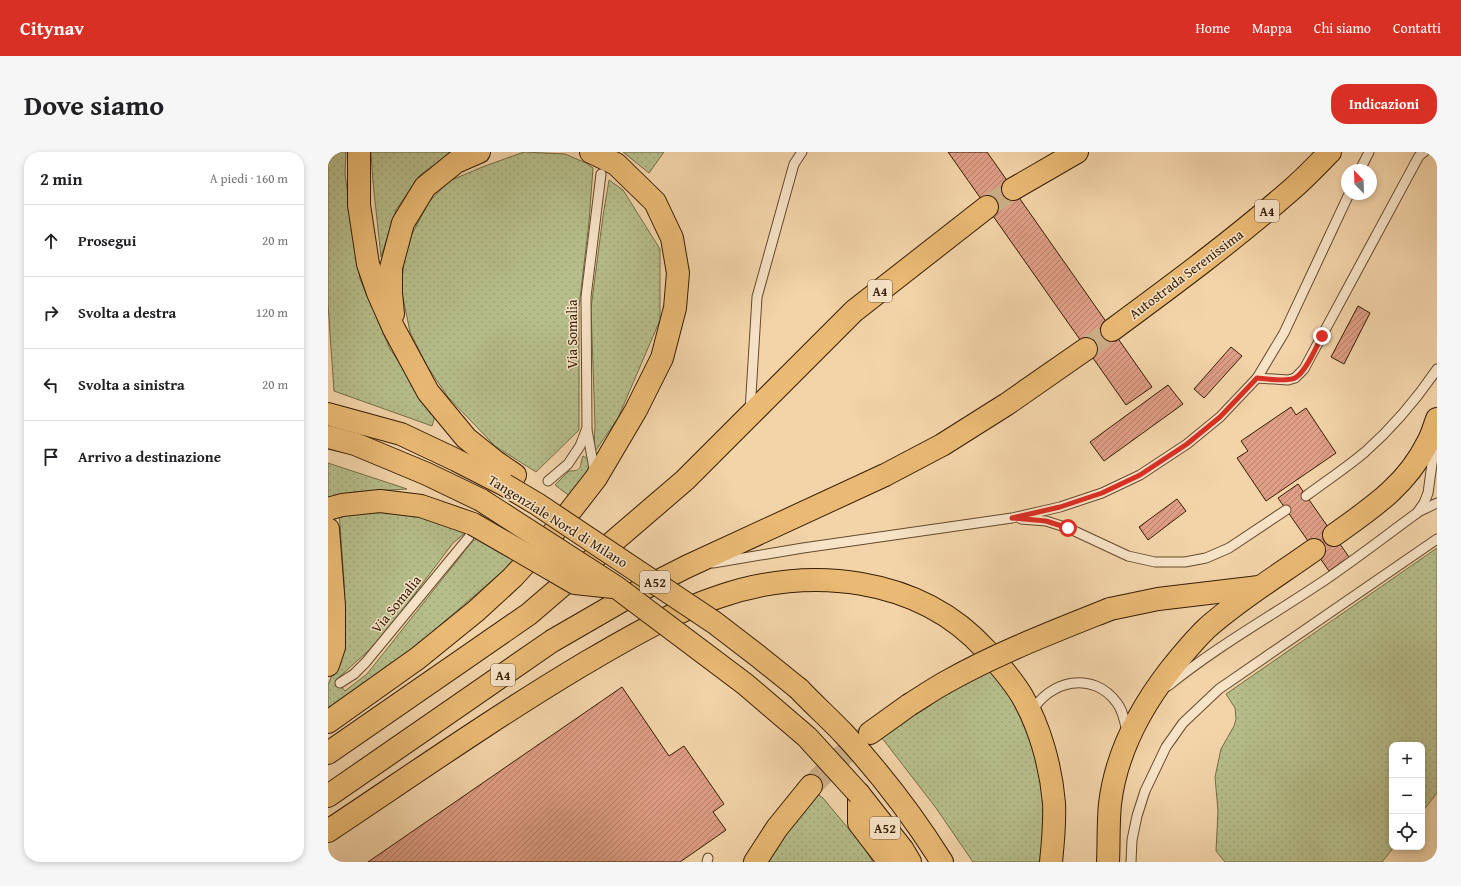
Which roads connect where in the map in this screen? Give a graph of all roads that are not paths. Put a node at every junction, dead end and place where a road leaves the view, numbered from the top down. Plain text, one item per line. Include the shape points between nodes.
1 (358, 152) edge
2 (479, 152) edge
3 (591, 152) edge
4 (802, 152) edge
5 (1077, 152) edge
6 (1330, 152) edge
7 (1369, 152) edge
8 (1424, 152) edge
9 (1363, 164) edge
10 (601, 174) dead end
11 (1013, 189) tunnel mouth
12 (1346, 200) edge
13 (987, 207) tunnel mouth
14 (394, 329) junction
15 (1112, 330) tunnel mouth
16 (1086, 349) tunnel mouth
17 (1437, 369) edge
18 (1257, 378) junction
19 (328, 414) edge
20 (750, 416) junction
21 (1437, 419) edge
22 (587, 428) junction
23 (1437, 432) edge
24 (328, 437) edge
25 (596, 478) junction
26 (510, 480) junction
27 (548, 481) dead end
28 (1306, 496) dead end
29 (1437, 502) edge
30 (328, 509) edge
31 (1286, 510) dead end
32 (1417, 513) junction
33 (1012, 518) junction
34 (328, 529) edge
35 (471, 530) junction
36 (1334, 535) dead end
37 (1437, 539) edge
38 (1314, 550) dead end
39 (686, 567) junction
40 (616, 587) junction
41 (1260, 587) junction
42 (331, 612) edge
43 (328, 665) edge
44 (340, 683) dead end
45 (1144, 706) junction
46 (1031, 713) junction
47 (328, 722) edge
48 (870, 733) tunnel mouth
49 (1128, 737) junction
50 (328, 754) edge
51 (811, 786) tunnel mouth
52 (859, 794) junction
53 (328, 796) edge
54 (328, 831) edge
55 (755, 862) edge
56 (889, 862) edge
57 (910, 862) edge
58 (942, 862) edge
59 (1051, 862) edge
60 (1108, 862) edge
61 (1131, 862) edge

1 - 14 highway via 359,206 368,264
2 - 14 highway via 456,162 425,187 403,223 391,268
3 - 25 highway via 616,164 655,202 672,238 678,273 676,308 662,358 636,410
4 - 20 lane via 794,164 757,297
5 - 11 highway
6 - 15 highway, Autostrada Serenissima / A4 via 1243,231
7 - 9 lane
8 - 18 lane via 1419,156 1397,195 1304,369 1295,378 1288,380
10 - 22 lane, Via Somalia via 586,297
12 - 18 lane via 1284,332
13 - 20 highway, A4 via 854,311
14 - 26 highway via 428,392 466,438 496,462
16 - 39 highway, A4 via 942,445 885,475
17 - 28 lane via 1410,407 1388,429 1344,469
18 - 33 lane via 1220,417 1187,444 1140,475 1095,496
19 - 26 highway, Tangenziale Nord di Milano / A52 via 401,434 456,460
20 - 50 highway, A4 via 685,480 529,614
21 - 36 highway via 1428,442 1413,467 1394,490
22 - 25 lane
22 - 27 lane, Via Somalia via 580,446 568,464
23 - 32 lane via 1428,494
24 - 40 highway, Tangenziale Nord di Milano / A52, bridge via 355,444 481,500
25 - 47 highway via 554,532 513,577 476,611 418,658
26 - 58 highway, Tangenziale Nord di Milano / A52, bridge via 562,521 714,623 799,689 845,736 889,788 928,839
29 - 32 lane
30 - 35 highway via 380,501 421,506
31 - 33 lane via 1229,548 1206,558 1185,562 1155,562 1128,556 1068,528 1046,521
32 - 45 lane via 1320,584 1194,665
33 - 39 lane
34 - 42 highway
35 - 40 highway, bridge via 575,583
35 - 44 lane, Via Somalia via 366,662
37 - 61 lane via 1219,689 1183,723 1166,747 1145,791 1132,840
38 - 41 highway
39 - 53 highway, A4 via 552,641
40 - 52 highway, Tangenziale Nord di Milano / A52, bridge via 745,684 807,737
41 - 45 highway via 1209,626 1188,647
41 - 48 highway, bridge via 1158,599 1110,609 1042,636 948,681
42 - 43 highway via 334,647
45 - 49 highway
46 - 49 lane via 1045,694 1052,690 1072,683 1092,684 1104,690 1116,702 1124,718
46 - 54 highway via 1016,688 979,642 955,621 921,602 885,589 850,582 816,579 780,582 718,597 677,614 616,646 545,688
46 - 59 highway via 1049,770 1054,803
49 - 60 highway via 1114,780 1110,804
51 - 55 highway via 777,828
52 - 56 highway via 859,823
52 - 57 highway, Tangenziale Nord di Milano / A52

